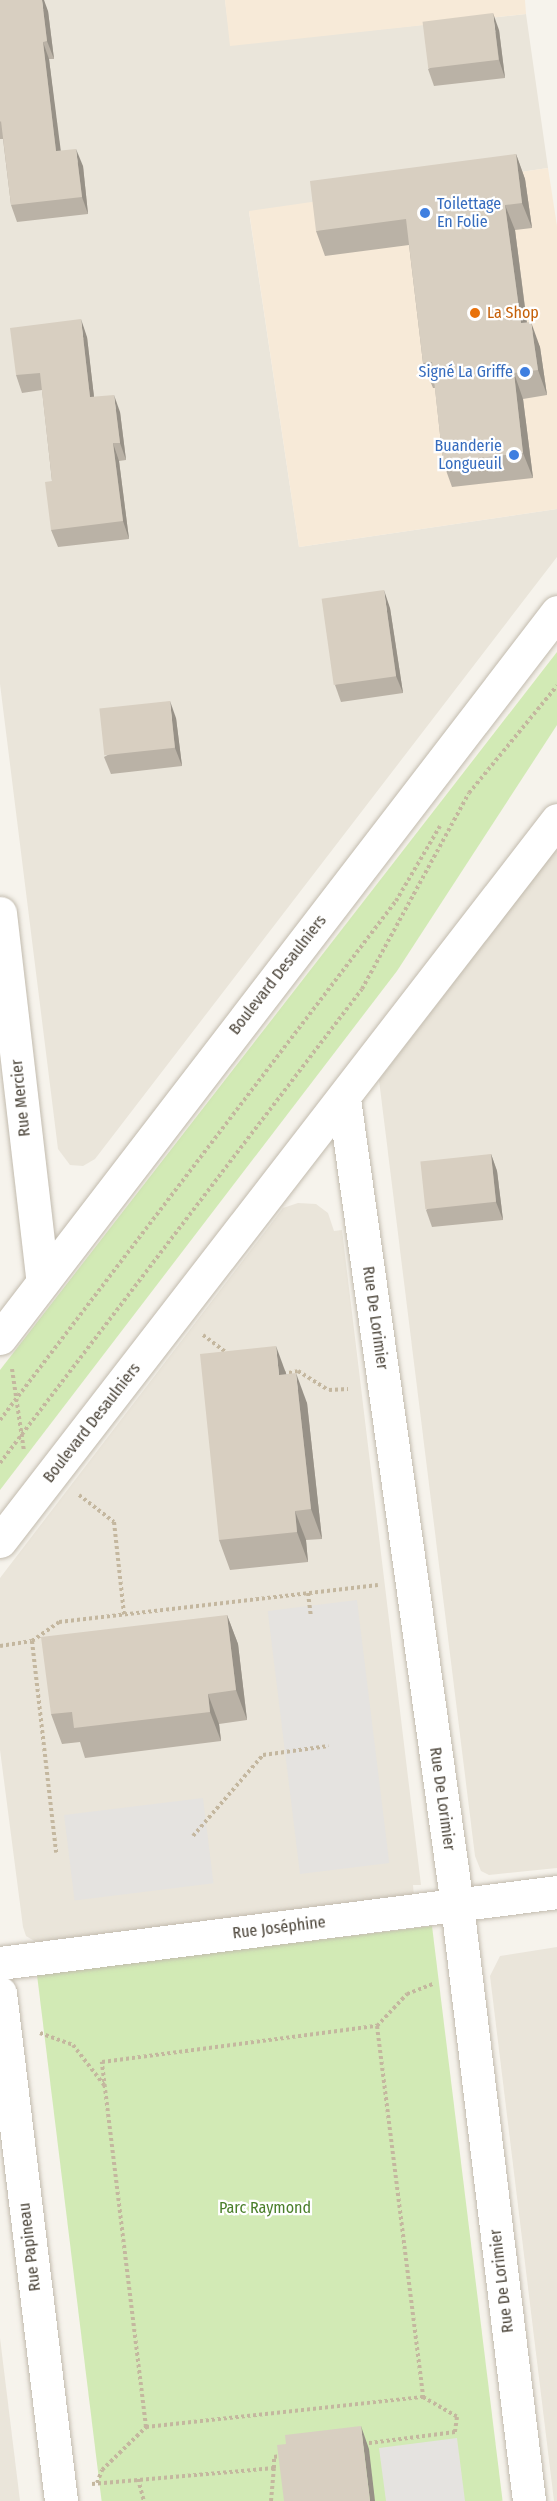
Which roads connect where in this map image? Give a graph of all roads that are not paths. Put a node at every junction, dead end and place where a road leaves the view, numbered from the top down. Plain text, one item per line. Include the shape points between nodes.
1 (557, 612) edge
2 (557, 820) edge
3 (0, 918) edge
4 (344, 1099) junction
5 (42, 1282) junction
6 (3, 1334) edge
7 (0, 1541) edge
8 (557, 1892) edge
9 (457, 1905) junction
10 (0, 1963) edge
11 (2, 2006) edge
12 (60, 2494) edge
13 (529, 2501) edge

1 - 5 street, Boulevard Desaulniers
2 - 4 street, Boulevard Desaulniers
3 - 5 street, Rue Mercier
4 - 7 street, Boulevard Desaulniers
4 - 9 street, Rue De Lorimier
5 - 6 street, Boulevard Desaulniers
8 - 9 street, Rue Joséphine
9 - 10 street, Rue Joséphine
9 - 13 street, Rue De Lorimier
11 - 12 street, Rue Papineau

